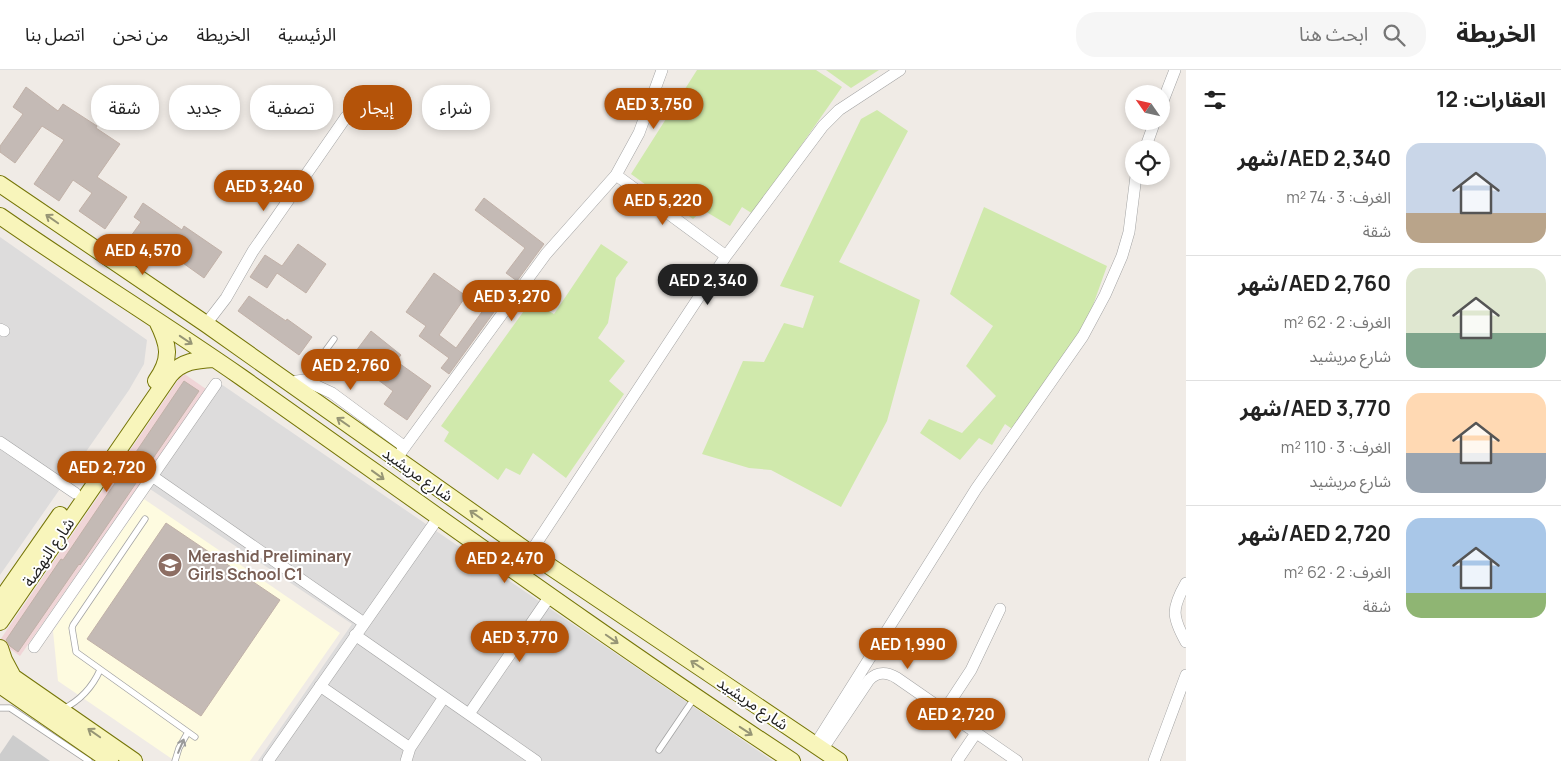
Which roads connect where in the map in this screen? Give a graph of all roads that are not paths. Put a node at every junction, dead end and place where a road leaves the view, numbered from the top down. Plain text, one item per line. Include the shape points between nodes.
1 (662, 70) edge
2 (900, 70) edge
3 (1175, 70) edge
4 (1169, 85) edge
5 (343, 121) edge
6 (616, 175) junction
7 (0, 184) edge
8 (1135, 185) edge
9 (2, 220) edge
10 (726, 256) junction
11 (124, 299) junction
12 (183, 310) junction
13 (157, 321) junction
14 (206, 324) junction
15 (334, 338) dead end
16 (214, 359) junction
17 (239, 376) junction
18 (297, 382) junction
19 (216, 384) dead end
20 (0, 442) edge
21 (400, 453) junction
22 (152, 476) junction
23 (75, 493) junction
24 (438, 518) junction
25 (145, 519) dead end
26 (530, 553) junction
27 (1186, 583) edge
28 (550, 596) junction
29 (0, 601) edge
30 (1000, 609) dead end
31 (0, 622) edge
32 (364, 623) junction
33 (355, 635) junction
34 (1186, 642) edge
35 (34, 647) dead end
36 (0, 648) edge
37 (0, 668) edge
38 (100, 670) junction
39 (1186, 675) edge
40 (5, 685) edge
41 (320, 686) junction
42 (444, 697) junction
43 (695, 697) junction
44 (0, 708) edge
45 (60, 710) junction
46 (944, 711) junction
47 (469, 714) junction
48 (188, 732) junction
49 (976, 733) junction
50 (195, 737) dead end
51 (819, 747) junction
52 (410, 748) junction
53 (659, 750) dead end
54 (521, 751) junction
55 (272, 760) edge
56 (89, 761) edge
57 (110, 761) edge
58 (134, 761) edge
59 (176, 761) edge
60 (406, 761) edge
61 (514, 761) edge
62 (536, 761) edge
63 (792, 761) edge
64 (839, 761) edge
65 (957, 761) edge
66 (1017, 761) edge
67 (1154, 761) edge

1 - 6 street via 639,133
2 - 10 street via 839,110 823,126
3 - 4 street
5 - 14 street via 253,251 232,290
6 - 10 street
6 - 21 street via 541,260
12 -> 7 main road, شارع مريشيد
8 - 51 street via 1129,232 1122,256 1083,336 976,489
9 - 11 main road, شارع مريشيد
10 - 26 street
11 - 12 main road via 127,293 135,290 161,306
11 - 13 main road, شارع مريشيد
12 - 14 main road, شارع مريشيد
13 -> 16 main road, شارع مريشيد
13 - 23 main road, شارع النهضة via 167,348 164,367
14 - 18 main road, شارع مريشيد
15 - 18 lane
16 - 17 main road, شارع مريشيد
16 - 31 main road, شارع النهضة via 188,362 170,375
17 - 18 main road via 275,392
17 -> 24 main road, شارع مريشيد
18 - 21 main road, شارع مريشيد
19 - 22 street
20 - 23 street
26 -> 21 main road, شارع مريشيد
22 - 32 street
22 - 35 street
23 - 29 main road, شارع النهضة
24 - 28 main road, شارع مريشيد
24 - 32 street
25 - 38 lane via 72,628 76,652
51 -> 26 main road, شارع مريشيد
27 - 34 street via 1174,612 1176,624
28 -> 43 main road, شارع مريشيد
28 - 47 street
30 - 46 street via 971,670
32 - 33 street
33 - 41 street
33 - 42 street
36 - 40 main road
37 - 40 main road
38 - 45 lane via 85,695
38 - 48 lane
39 - 67 street
40 - 45 main road
40 - 57 main road
41 - 52 street
41 - 55 street
42 - 47 street
42 - 52 street
43 - 53 lane
43 -> 63 main road, شارع مريشيد
44 - 56 lane via 10,708
58 -> 45 main road
46 - 49 street
46 - 51 street via 890,674 877,674 866,683
47 - 54 street
48 - 50 lane
59 -> 48 lane
49 - 65 street
49 - 66 street
51 - 64 main road, شارع مريشيد
52 - 60 street
54 - 61 street
54 - 62 street

